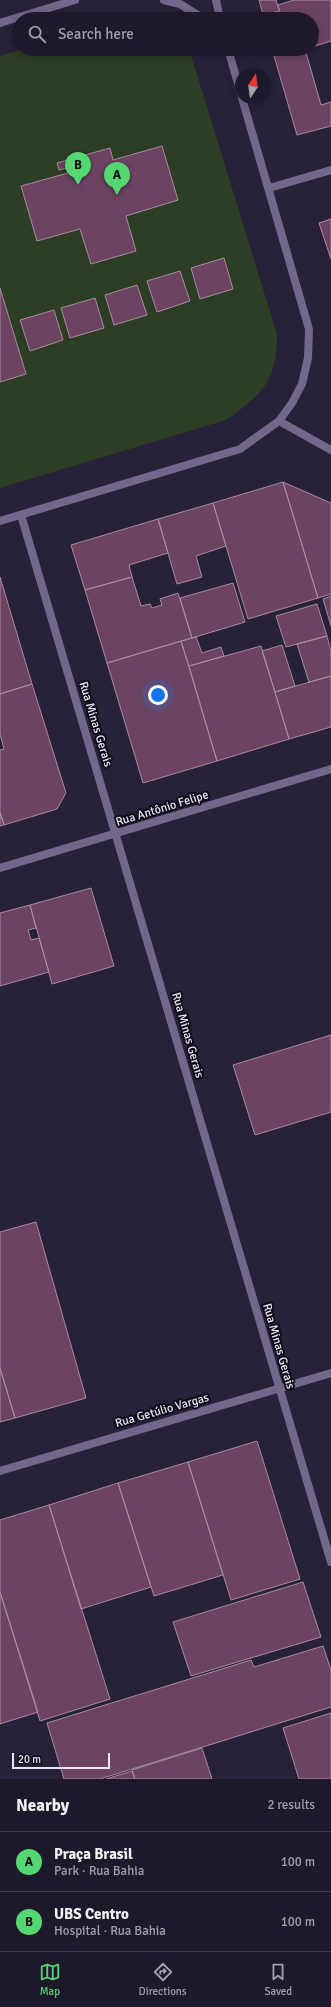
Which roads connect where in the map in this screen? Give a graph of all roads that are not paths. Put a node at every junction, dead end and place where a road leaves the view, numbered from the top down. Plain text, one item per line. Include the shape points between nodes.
1 (75, 0) edge
2 (164, 0) edge
3 (216, 0) edge
4 (36, 12) edge
5 (193, 12) edge
6 (219, 12) edge
7 (12, 19) edge
8 (0, 23) edge
9 (230, 56) edge
10 (235, 73) edge
11 (244, 104) edge
12 (331, 170) edge
13 (268, 188) junction
14 (279, 421) junction
15 (331, 450) edge
16 (21, 515) junction
17 (0, 521) edge
18 (331, 769) edge
19 (116, 834) junction
20 (0, 868) edge
21 (331, 1373) edge
22 (279, 1388) junction
23 (0, 1471) edge
24 (331, 1562) edge

1 - 4 street
2 - 5 street via 180,4
3 - 6 street
7 - 8 street
9 - 10 street
11 - 13 street
12 - 13 street
13 - 14 street via 309,329 308,358 302,384
14 - 15 street
14 - 16 street via 240,449
16 - 17 street
16 - 19 street, Rua Minas Gerais
18 - 19 street, Rua Antônio Felipe
19 - 20 street, Rua Antônio Felipe
19 - 22 street, Rua Minas Gerais
21 - 22 street, Rua Getúlio Vargas
22 - 23 street, Rua Getúlio Vargas
22 - 24 street, Rua Minas Gerais

